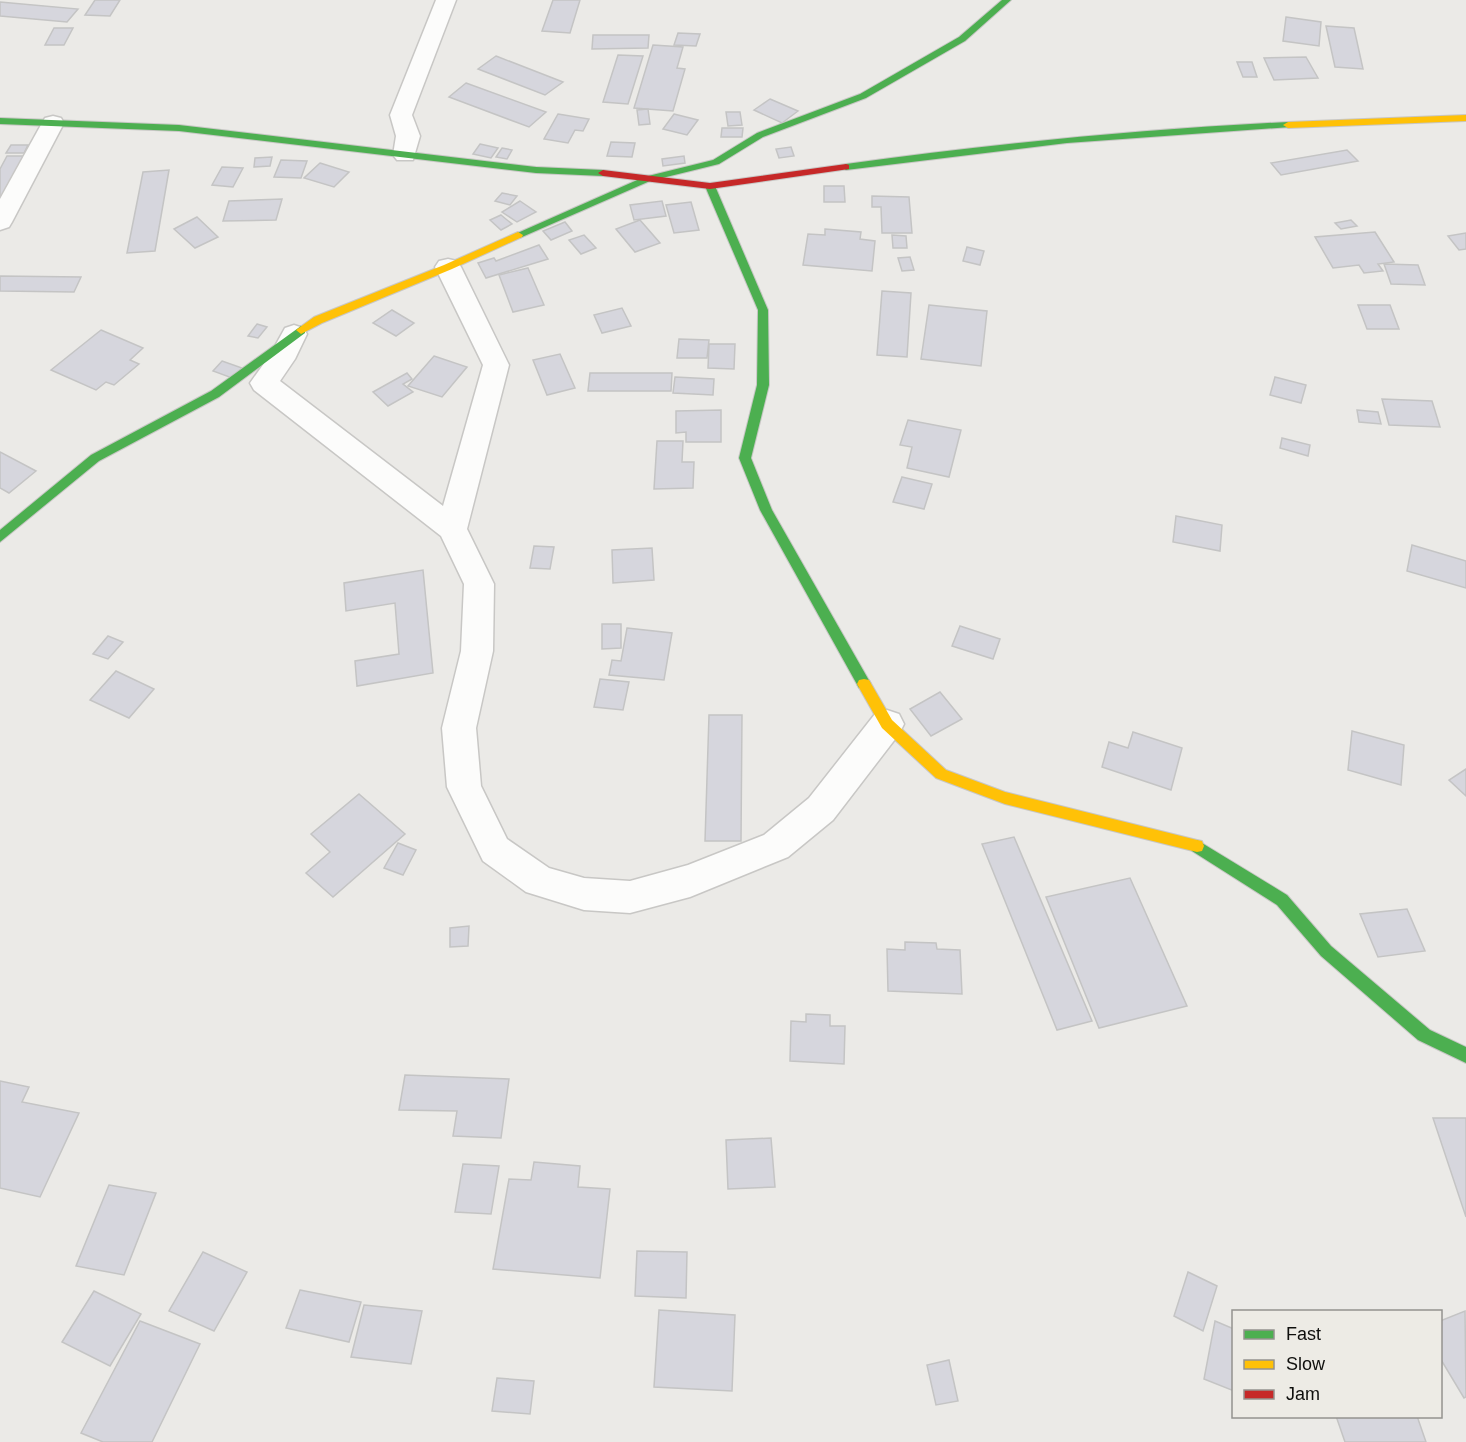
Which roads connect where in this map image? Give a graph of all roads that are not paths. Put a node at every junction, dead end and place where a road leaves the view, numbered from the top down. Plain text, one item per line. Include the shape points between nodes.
1 (446, 0) edge
2 (1007, 0) edge
3 (1466, 118) edge
4 (0, 121) edge
5 (53, 123) junction
6 (405, 155) junction
7 (647, 179) junction
8 (710, 186) junction
9 (0, 222) edge
10 (447, 267) junction
11 (294, 334) junction
12 (452, 529) junction
13 (0, 537) edge
14 (887, 724) junction
15 (1466, 1055) edge

1 - 6 street via 401,115 408,136
2 - 7 street via 962,39 863,96 760,135 716,162
3 - 8 street via 1205,128 989,147
4 - 5 street
5 - 6 street via 179,128
5 - 9 street
6 - 7 street
7 - 8 street
7 - 10 street
8 - 14 street via 763,310 763,385 746,458 766,510
10 - 11 street via 318,320
10 - 12 street via 496,365
11 - 12 street via 264,383
11 - 13 street via 215,394 95,458
12 - 14 street via 479,584 477,651 459,728 464,787 495,850 539,881 584,894 630,897 690,881 776,846 821,809
14 - 15 street via 941,774 951,778 1005,798 1197,846 1282,900 1326,951 1424,1035

